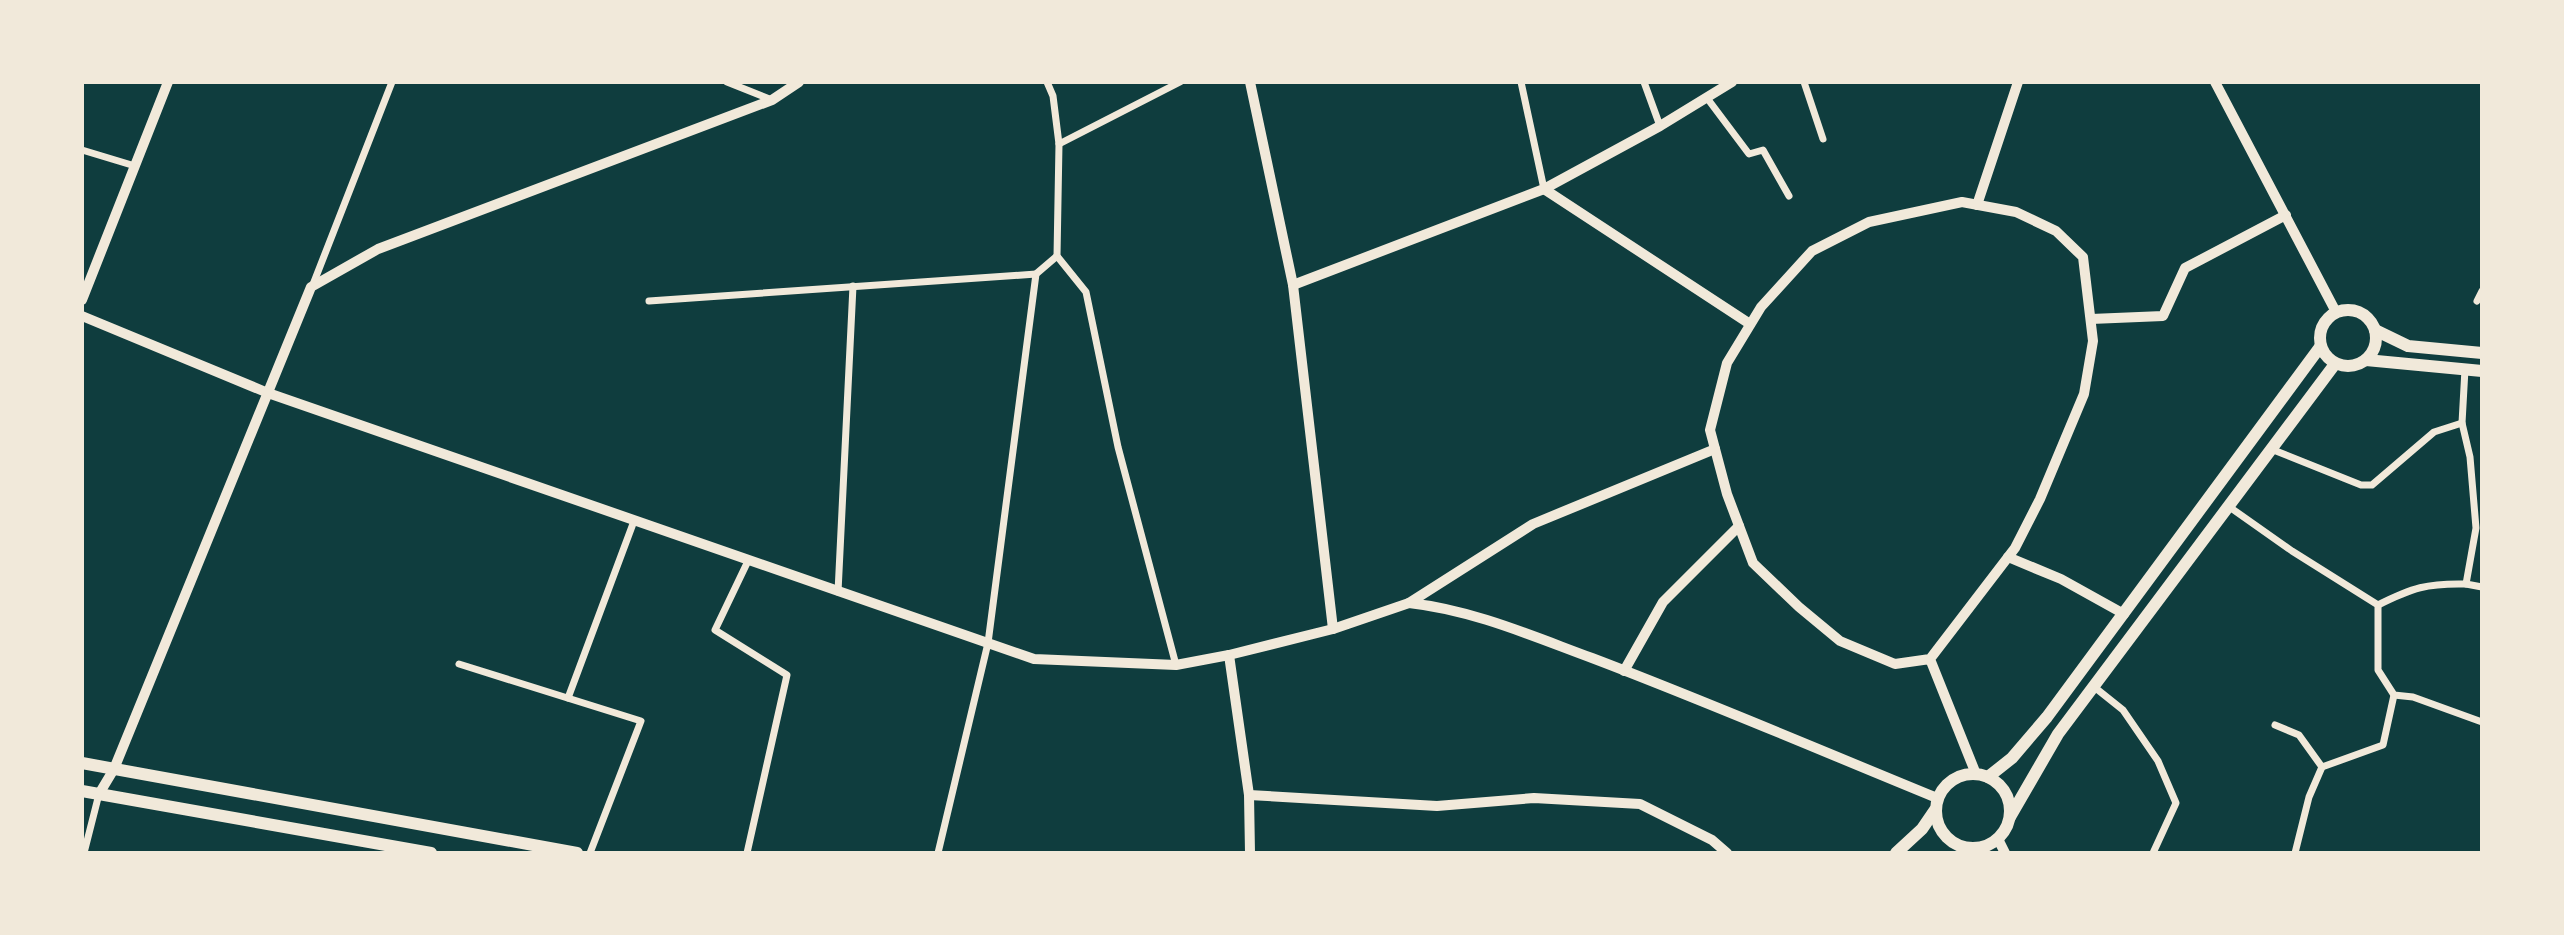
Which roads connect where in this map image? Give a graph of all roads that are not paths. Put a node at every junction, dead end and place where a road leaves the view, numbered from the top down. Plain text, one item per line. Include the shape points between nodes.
1 (168, 82) edge
2 (391, 82) edge
3 (727, 82) edge
4 (799, 82) edge
5 (1047, 82) edge
6 (1180, 82) edge
7 (1250, 82) edge
8 (1521, 82) edge
9 (1644, 82) edge
10 (1732, 82) edge
11 (1804, 82) edge
12 (2018, 82) edge
13 (2215, 82) edge
14 (1707, 98) junction
15 (772, 100) junction
16 (1660, 127) junction
17 (1823, 139) dead end
18 (1059, 144) junction
19 (82, 150) edge
20 (135, 166) junction
21 (1544, 189) junction
22 (1789, 197) dead end
23 (1976, 205) junction
24 (2286, 215) junction
25 (1057, 256) junction
26 (1036, 274) junction
27 (1293, 285) junction
28 (853, 286) junction
29 (311, 288) junction
30 (2482, 291) edge
31 (82, 300) edge
32 (649, 301) dead end
33 (2477, 301) dead end
34 (2336, 312) junction
35 (82, 316) edge
36 (2091, 319) junction
37 (1750, 324) junction
38 (2375, 330) junction
39 (2320, 347) junction
40 (2482, 353) edge
41 (2366, 360) junction
42 (2334, 364) junction
43 (2465, 369) junction
44 (2482, 371) edge
45 (268, 393) junction
46 (2462, 423) junction
47 (1715, 449) junction
48 (2271, 449) junction
49 (2227, 505) junction
50 (634, 520) junction
51 (1739, 526) junction
52 (2008, 557) junction
53 (748, 561) junction
54 (2466, 583) junction
55 (2482, 587) edge
56 (838, 592) junction
57 (1409, 603) junction
58 (2378, 605) junction
59 (2124, 614) junction
60 (1334, 629) junction
61 (988, 643) junction
62 (1229, 655) junction
63 (1930, 659) junction
64 (460, 664) dead end
65 (1176, 665) junction
66 (1624, 671) junction
67 (2093, 686) junction
68 (2394, 695) junction
69 (568, 698) junction
70 (2482, 722) edge
71 (2275, 724) dead end
72 (82, 763) edge
73 (2322, 767) junction
74 (114, 769) junction
75 (1982, 775) junction
76 (82, 790) edge
77 (99, 794) junction
78 (1250, 795) junction
79 (1936, 804) junction
80 (2010, 817) junction
81 (1998, 839) junction
82 (1964, 851) edge
83 (425, 852) edge
84 (84, 853) edge
85 (577, 853) edge
86 (590, 853) edge
87 (747, 853) edge
88 (938, 853) edge
89 (1250, 853) edge
90 (1727, 853) edge
91 (1896, 853) edge
92 (2005, 853) edge
93 (2153, 853) edge
94 (2295, 853) edge

1 - 20 street
2 - 29 street
3 - 15 street
4 - 15 street
5 - 18 street via 1054,96
6 - 18 street
7 - 27 street
8 - 21 street
9 - 16 street
10 - 14 street
11 - 17 street
12 - 23 street
13 - 24 street
14 - 16 street
14 - 22 street via 1749,155 1763,150
15 - 29 street via 378,249
16 - 21 street
18 - 25 street
19 - 20 street
20 - 31 street
21 - 27 street
21 - 37 street
23 - 36 street via 2017,212 2056,231 2083,257
23 - 37 street via 1962,202 1870,222 1812,250
24 - 34 street
24 - 36 street via 2185,268 2163,316
25 - 26 street
25 - 65 street via 1086,292 1118,447
26 - 28 street
26 - 61 street
27 - 60 street
28 - 32 street
28 - 56 street
29 - 45 street
30 - 33 street
34 - 38 main road via 2364,315
34 - 39 main road via 2323,325
35 - 45 street
36 - 52 street via 2093,341 2084,394 2040,499
37 - 47 street via 1727,363 1710,430
38 - 40 main road via 2408,346
38 - 41 main road via 2375,346
39 - 42 main road
39 - 59 main road
41 - 42 main road via 2351,367
41 - 43 main road
42 - 48 main road
43 - 44 main road
43 - 46 street
45 - 50 street
45 - 74 street
46 - 48 street via 2434,432 2372,485 2361,485
46 - 54 street via 2476,528
47 - 51 street
47 - 57 street via 1533,524
48 - 49 main road
49 - 58 street
49 - 67 main road
50 - 53 street
50 - 69 street
51 - 63 street via 1753,563 1840,641 1895,664
51 - 66 street via 1663,603
52 - 59 street via 2062,579
52 - 63 street
53 - 56 street
53 - 87 street via 715,630 787,676
54 - 55 street
54 - 58 street via 2412,588
56 - 61 street
57 - 60 street
57 - 66 street via 1441,606 1500,624
58 - 68 street via 2378,670
59 - 75 main road via 2012,758
60 - 62 street
61 - 65 street via 1034,659
61 - 88 street
62 - 65 street
62 - 78 street
63 - 75 street
64 - 69 street
66 - 79 street
67 - 80 main road via 2058,734
67 - 93 street via 2123,710 2158,761 2176,803
68 - 70 street via 2413,696
68 - 73 street via 2383,745
69 - 86 street via 641,721
71 - 73 street via 2299,735
72 - 74 main road
73 - 94 street
74 - 77 street
74 - 85 main road
75 - 79 main road via 1952,780
75 - 80 main road via 2006,793
76 - 77 main road
77 - 83 main road
77 - 84 street
78 - 89 street
78 - 90 street via 1437,806 1534,798 1640,804 1712,840
79 - 82 main road via 1937,821 1948,840
79 - 91 main road via 1922,829
80 - 81 main road
81 - 82 main road
81 - 92 street

